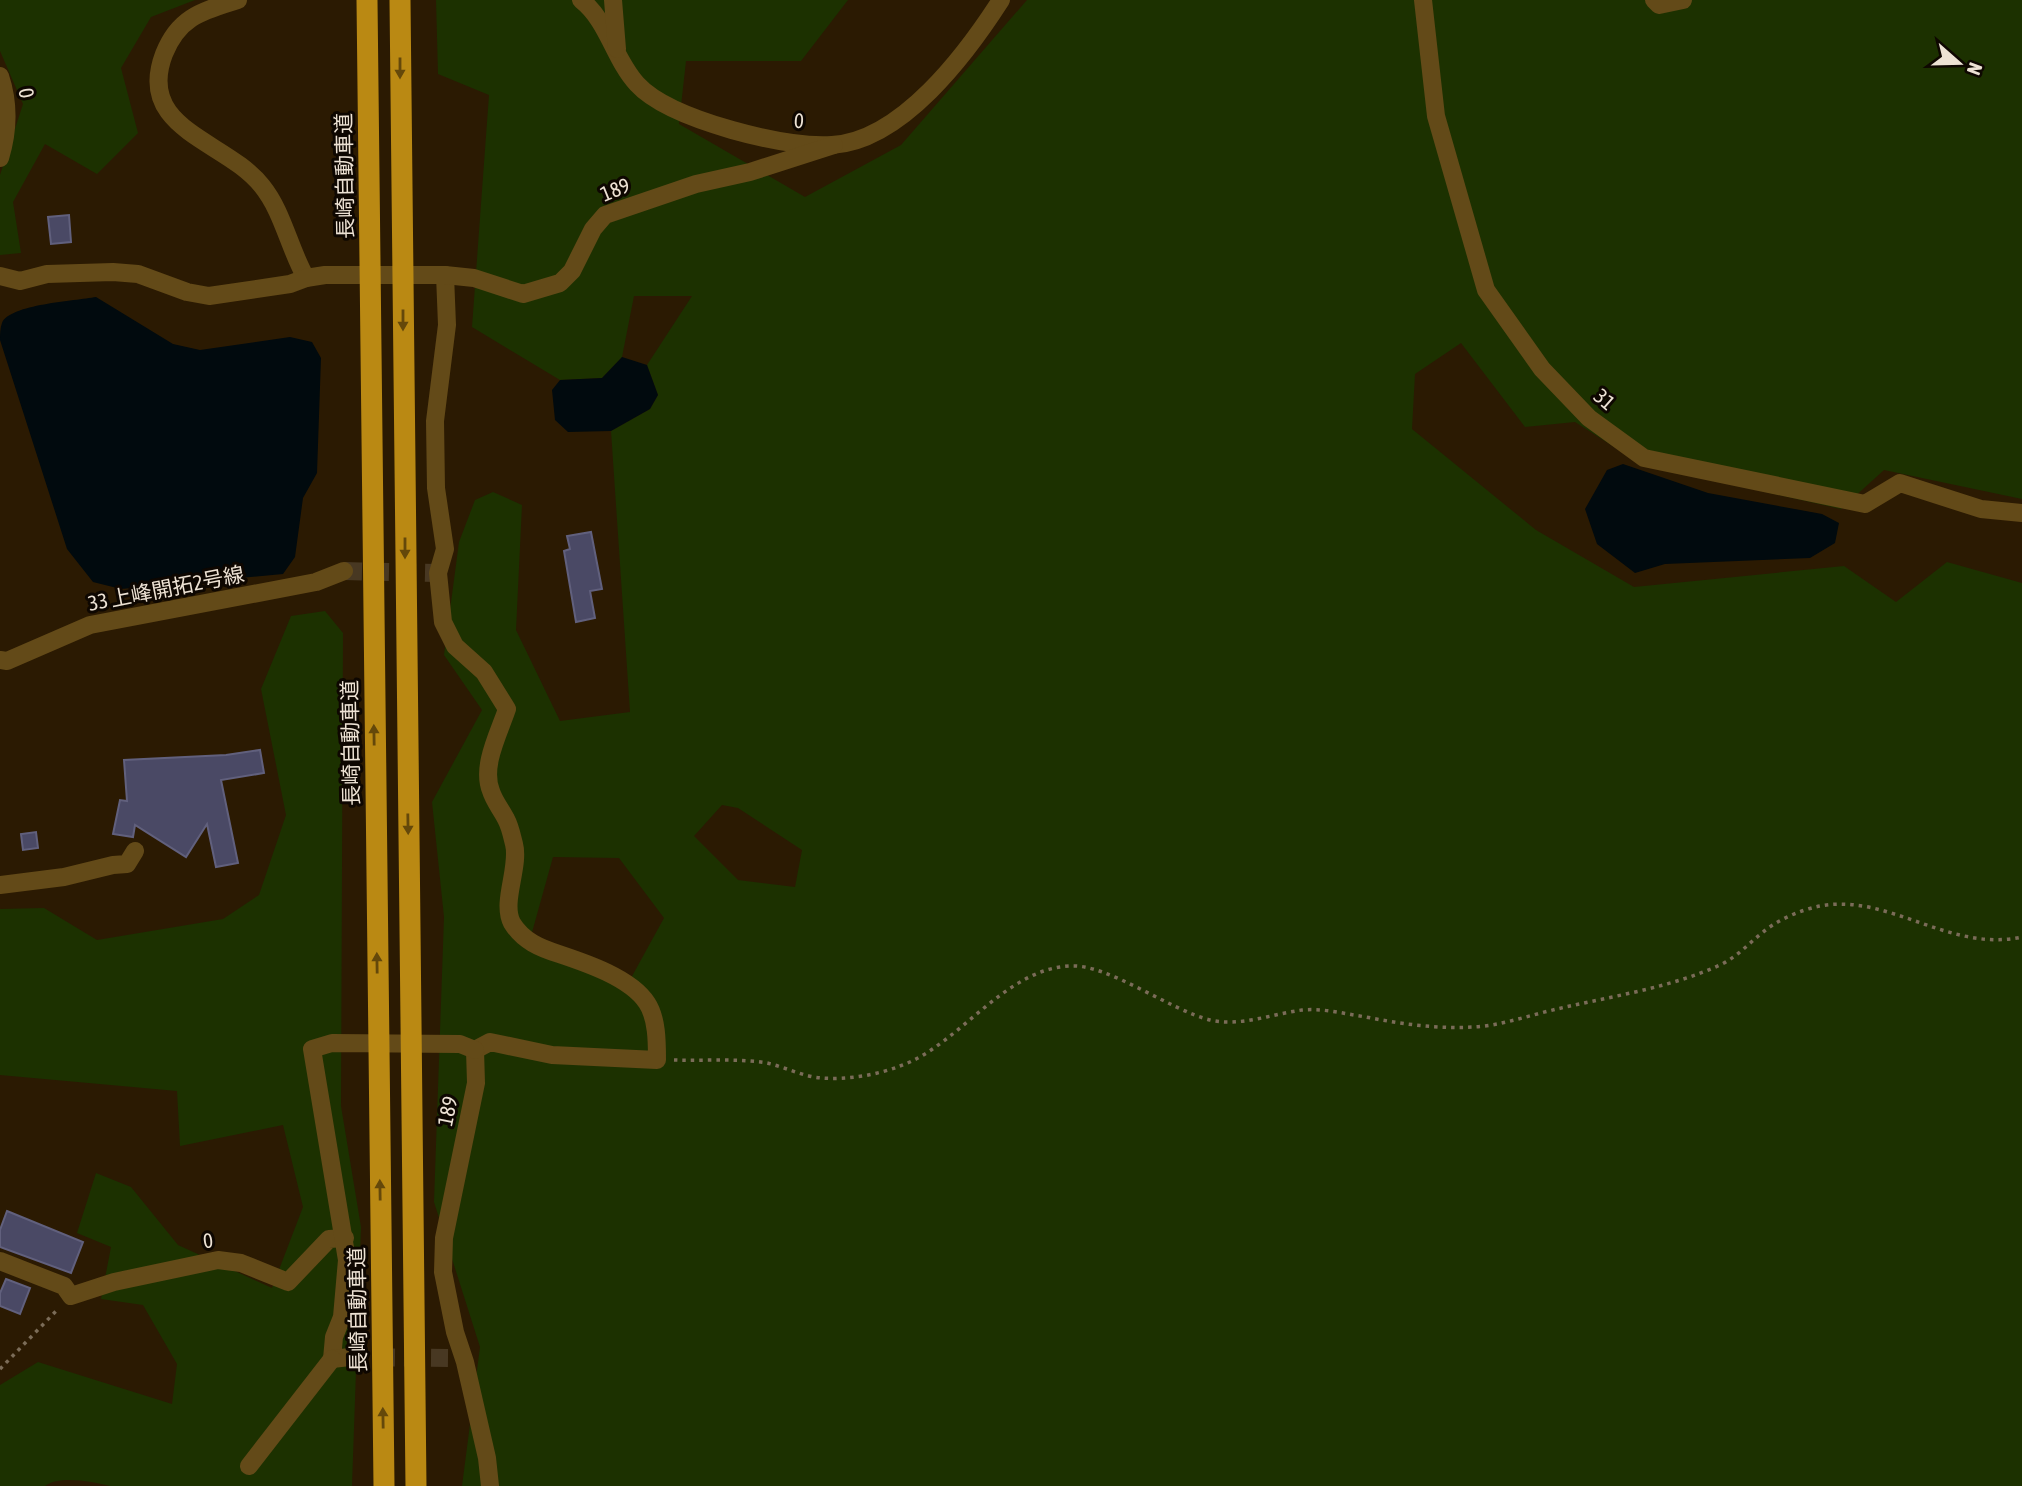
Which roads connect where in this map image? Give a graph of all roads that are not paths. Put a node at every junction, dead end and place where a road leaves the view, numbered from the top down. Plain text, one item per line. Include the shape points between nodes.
1 (238, 0) edge
2 (367, 0) edge
3 (400, 0) edge
4 (581, 0) edge
5 (613, 0) edge
6 (1001, 0) edge
7 (1423, 0) edge
8 (1654, 0) edge
9 (1683, 0) edge
10 (617, 54) junction
11 (0, 76) edge
12 (834, 145) junction
13 (0, 158) edge
14 (445, 275) junction
15 (0, 276) edge
16 (306, 278) junction
17 (2022, 513) edge
18 (345, 571) tunnel mouth
19 (0, 660) edge
20 (135, 851) dead end
21 (0, 885) edge
22 (467, 1047) junction
23 (345, 1238) junction
24 (0, 1261) edge
25 (249, 1466) dead end
26 (384, 1486) edge
27 (416, 1486) edge
28 (490, 1486) edge

1 - 16 street via 201,11 184,22 170,38 157,86 164,107 178,123 247,169 261,184 274,202
26 -> 2 highway, 長崎自動車道
3 -> 27 highway
4 - 10 street via 598,19
5 - 10 street, 0
6 - 12 street, 0 via 978,36 912,107 881,128
7 - 17 street, 31 via 1436,116 1486,290 1542,369 1589,418 1644,458 1865,505 1900,483 1981,509
8 - 9 street via 1659,5
10 - 12 street, 0 via 637,85 670,107 750,135
11 - 13 street, 0 via 7,109
12 - 14 street, 189 via 605,215 560,283 523,294 474,278
14 - 16 street, 189
14 - 22 street via 447,325 435,421 436,488 445,549 438,573 443,622 455,646 484,672 507,709 488,780 516,852 510,920 538,947 604,971 635,991 653,1018 657,1060 552,1055 489,1042
15 - 16 street, 189 via 20,281 47,274 138,274 209,296
18 - 19 street, 33 上峰開拓2号線 via 316,582 90,625
20 - 21 street via 127,864
22 - 23 street via 332,1042 312,1049
22 - 28 street, 189 via 476,1083 444,1238 443,1272 456,1360 487,1458
23 - 24 street, 0 via 329,1239 288,1282 241,1263 218,1260 67,1291
23 - 25 street via 342,1317 334,1337 341,1358

